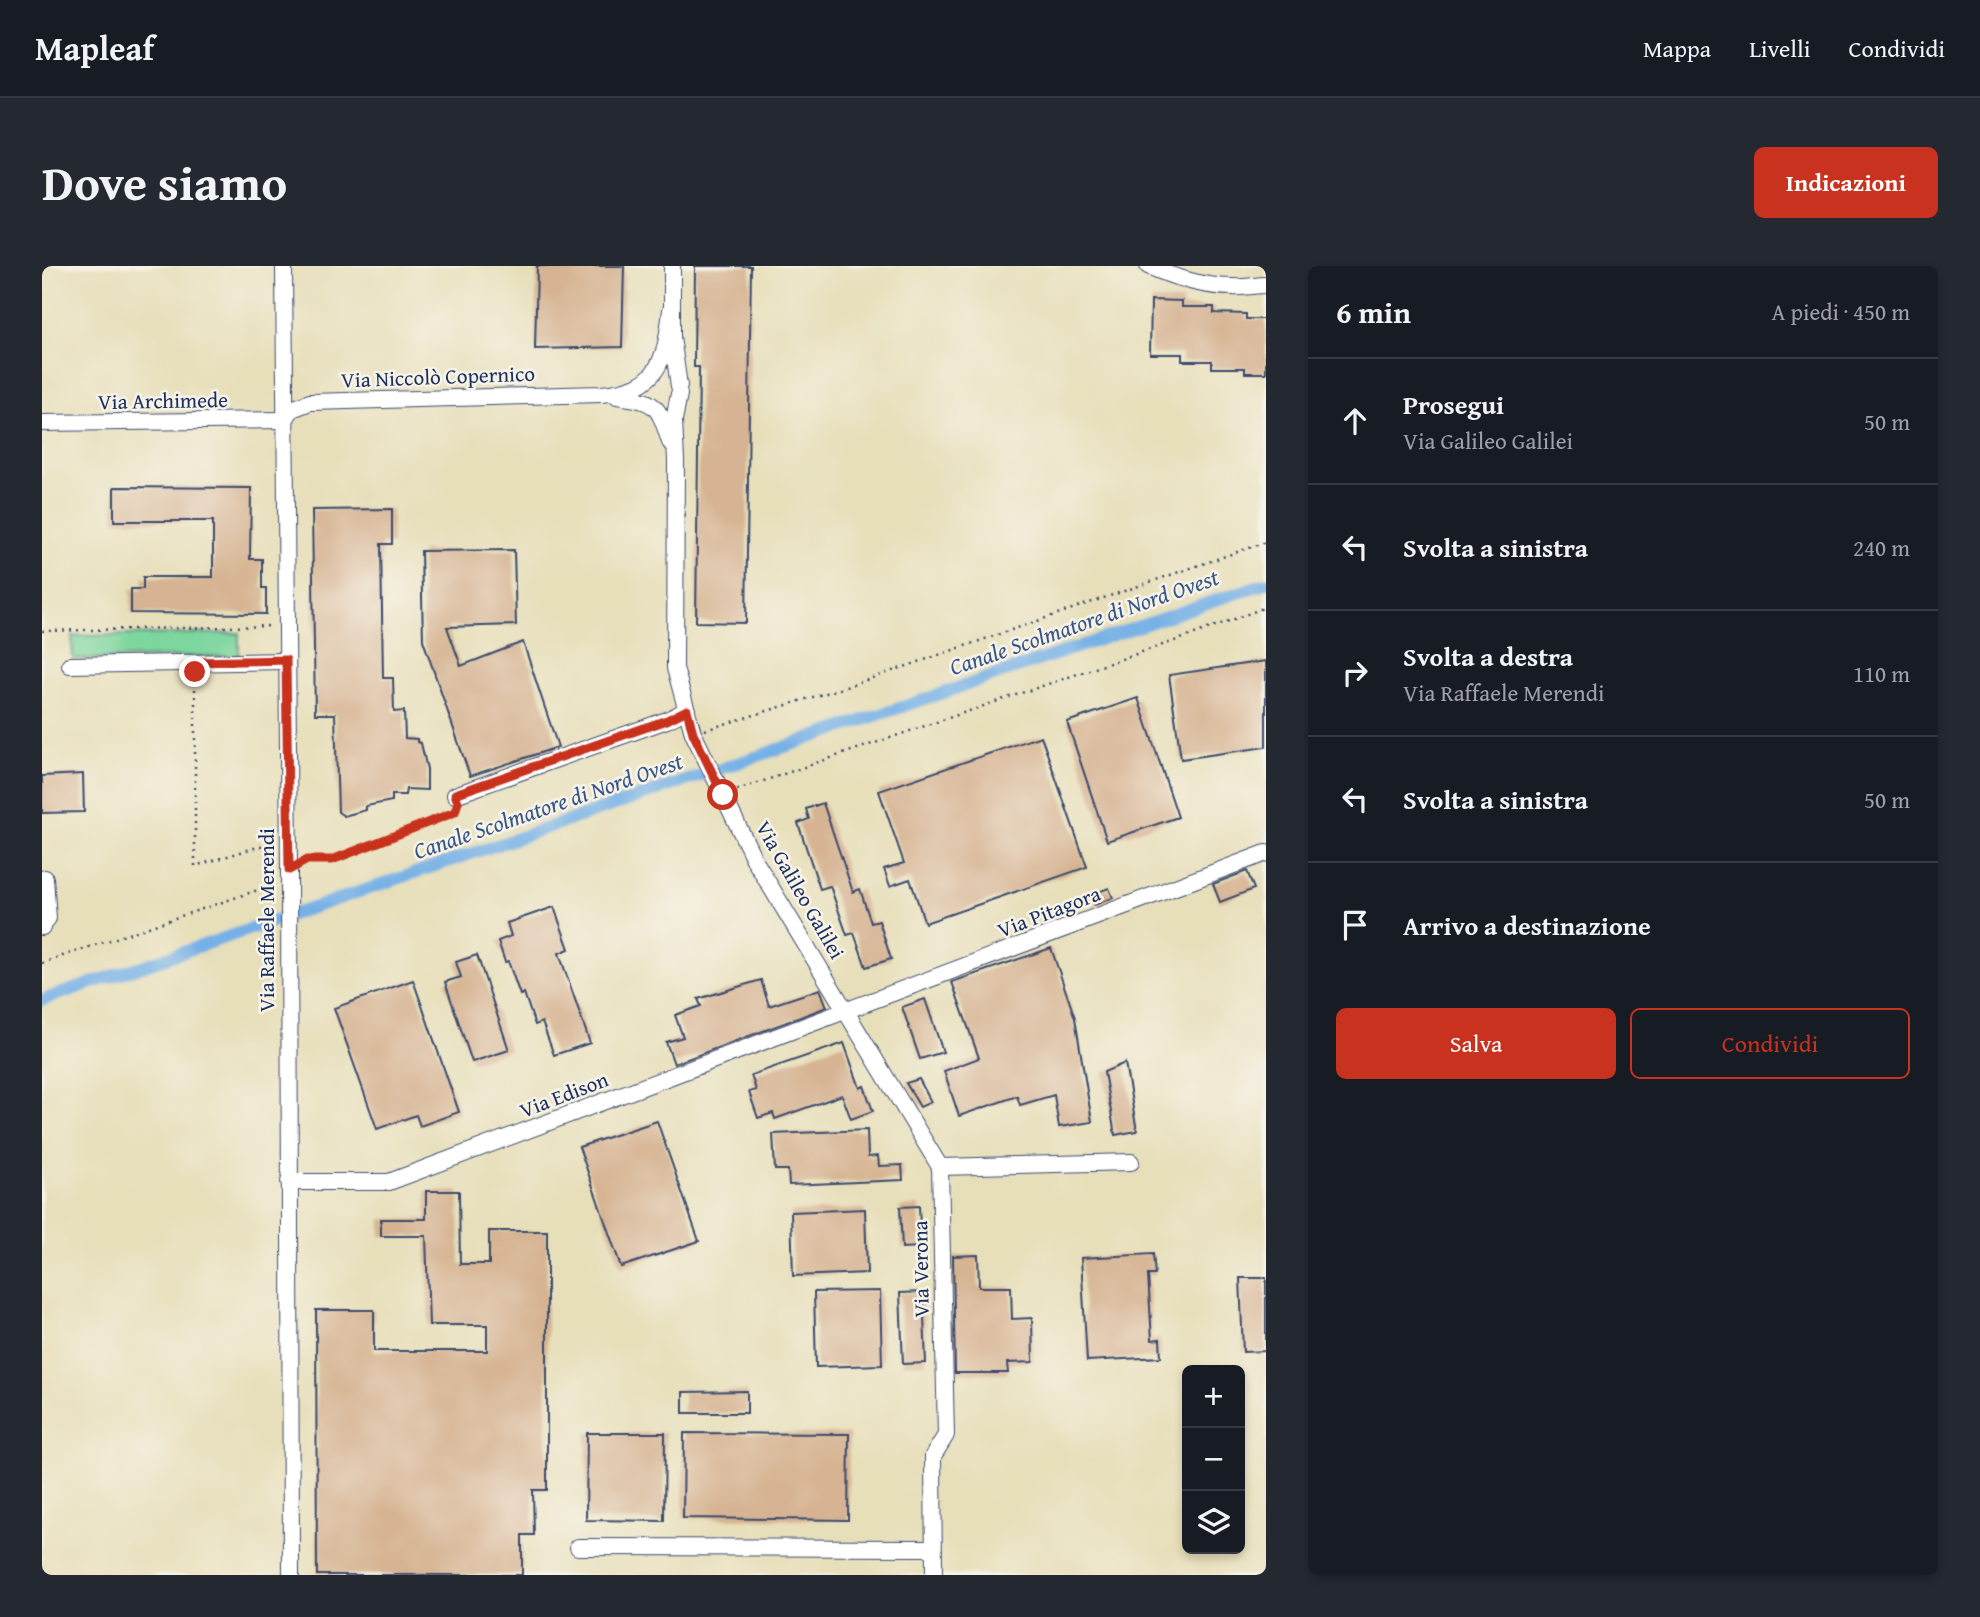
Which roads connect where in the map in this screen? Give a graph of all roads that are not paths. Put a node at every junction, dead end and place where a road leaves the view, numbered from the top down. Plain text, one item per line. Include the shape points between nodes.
1 (284, 266) edge
2 (672, 266) edge
3 (1148, 266) edge
4 (1266, 285) edge
5 (671, 310) junction
6 (649, 379) junction
7 (679, 390) junction
8 (601, 394) junction
9 (651, 403) junction
10 (285, 421) junction
11 (42, 423) edge
12 (676, 461) junction
13 (286, 660) junction
14 (70, 665) dead end
15 (687, 710) junction
16 (455, 794) road end
17 (1266, 853) edge
18 (45, 878) dead end
19 (42, 927) edge
20 (847, 1011) junction
21 (1131, 1162) dead end
22 (940, 1167) junction
23 (289, 1182) junction
24 (578, 1547) dead end
25 (933, 1548) junction
26 (291, 1575) edge
27 (934, 1575) edge

1 - 10 street, Via Raffaele Merendi
2 - 5 street, Via Galileo Galilei
3 - 4 street via 1207,285
5 - 6 street, Via Galileo Galilei via 662,354
5 - 7 street, Via Galileo Galilei
6 - 7 street via 665,373 674,377
6 - 8 street, Via Niccolò Copernico via 633,389
6 - 9 street via 645,392
7 - 9 street via 668,406
7 - 12 street, Via Galileo Galilei via 674,420
8 - 9 street, Via Niccolò Copernico
8 - 10 street, Via Niccolò Copernico via 310,402 292,409
9 - 12 street, Via Galileo Galilei
10 - 11 street, Via Archimede
10 - 13 street, Via Raffaele Merendi
12 - 15 street, Via Galileo Galilei via 675,668
13 - 14 street
13 - 23 street, Via Raffaele Merendi
15 - 16 street
15 - 20 street, Via Galileo Galilei via 695,738 755,861
17 - 20 street, Via Pitagora
18 - 19 street via 48,918
20 - 22 street, Via Verona
20 - 23 street, Via Edison via 389,1182
21 - 22 street
22 - 25 street, Via Verona via 946,1435 933,1456
23 - 26 street, Via Raffaele Merendi
24 - 25 street
25 - 27 street, Via Verona

